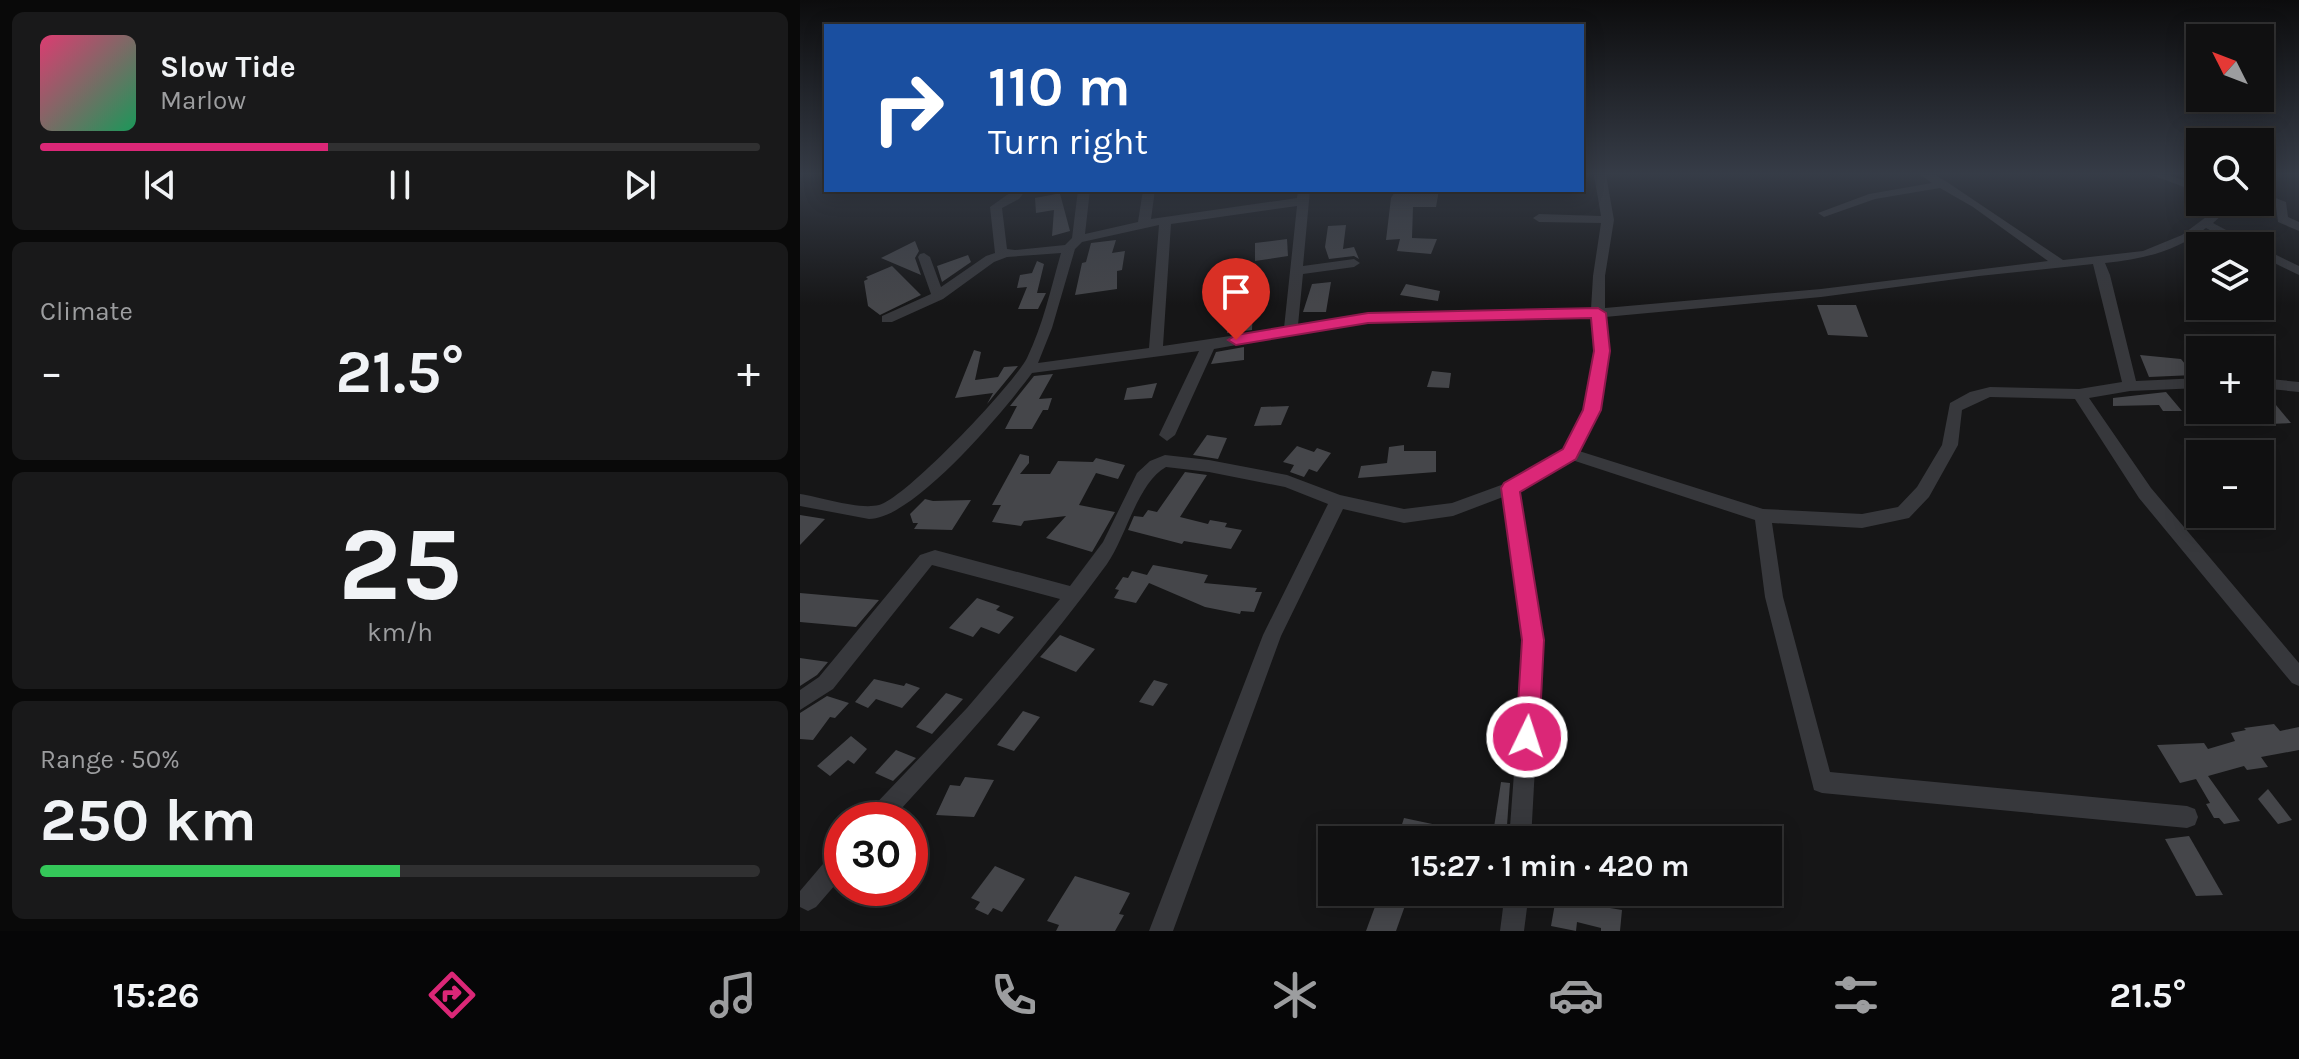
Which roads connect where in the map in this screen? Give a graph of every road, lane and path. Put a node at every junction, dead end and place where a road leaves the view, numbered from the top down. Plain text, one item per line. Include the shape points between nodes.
1 (997, 218) edge
2 (1079, 218) edge
3 (1145, 218) edge
4 (1184, 218) edge
5 (1302, 218) edge
6 (1554, 218) edge
7 (1994, 218) edge
8 (2211, 218) edge
9 (1608, 220) joint
10 (1165, 222) junction
11 (1144, 224) junction
12 (2206, 224) junction
13 (2222, 232) edge
14 (1074, 244) junction
15 (1003, 254) junction
16 (924, 257) dead end
17 (2274, 258) edge
18 (2098, 261) junction
19 (1354, 263) dead end
20 (2062, 265) junction
21 (1297, 271) junction
22 (2299, 271) edge
23 (938, 296) junction
24 (1598, 313) junction
25 (887, 319) dead end
26 (1291, 331) junction
27 (1209, 345) junction
28 (1156, 352) junction
29 (1028, 369) junction
30 (2186, 384) edge
31 (2274, 384) edge
32 (2130, 386) junction
33 (2299, 387) edge
34 (2079, 394) junction
35 (1167, 435) dead end
36 (1570, 454) junction
37 (1510, 488) junction
38 (800, 500) edge
39 (1338, 501) junction
40 (1763, 516) junction
41 (1074, 595) junction
42 (2299, 677) edge
43 (800, 701) edge
44 (893, 802) edge
45 (2187, 817) dead end
46 (1521, 826) edge
47 (824, 880) edge
48 (808, 899) dead end
49 (1515, 906) edge
50 (1161, 931) edge
51 (1512, 931) edge

1 - 15 street
2 - 14 street
3 - 11 street
4 - 10 street
5 - 21 street
6 - 9 street
7 - 20 street
8 - 12 street
9 - 24 street
10 - 11 street
10 - 28 street
11 - 14 street
12 - 13 street
12 - 18 street via 2162,249
14 - 15 street
14 - 29 street
15 - 23 street
16 - 23 street
17 - 22 street
18 - 20 street
18 - 32 street
19 - 21 street
20 - 24 street
21 - 26 street
23 - 25 street
24 - 26 street via 1368,318
24 - 36 street via 1602,351 1592,410
26 - 27 street
27 - 28 street
27 - 35 street
28 - 29 street
29 - 38 street via 991,413 897,504 880,512
30 - 32 street
31 - 33 street
32 - 34 street
34 - 40 street via 1990,392 1955,407 1950,445 1923,492 1903,513 1862,521
34 - 42 street via 2145,493
36 - 37 street
36 - 40 street
37 - 39 street via 1428,515 1404,516
37 - 46 street via 1533,640
39 - 41 street via 1287,481 1165,461 1143,477 1109,547
39 - 50 street via 1272,635
40 - 45 street via 1774,597 1822,782
41 - 43 street via 935,557 926,560 826,683
41 - 44 street
47 - 48 street
49 - 51 street

